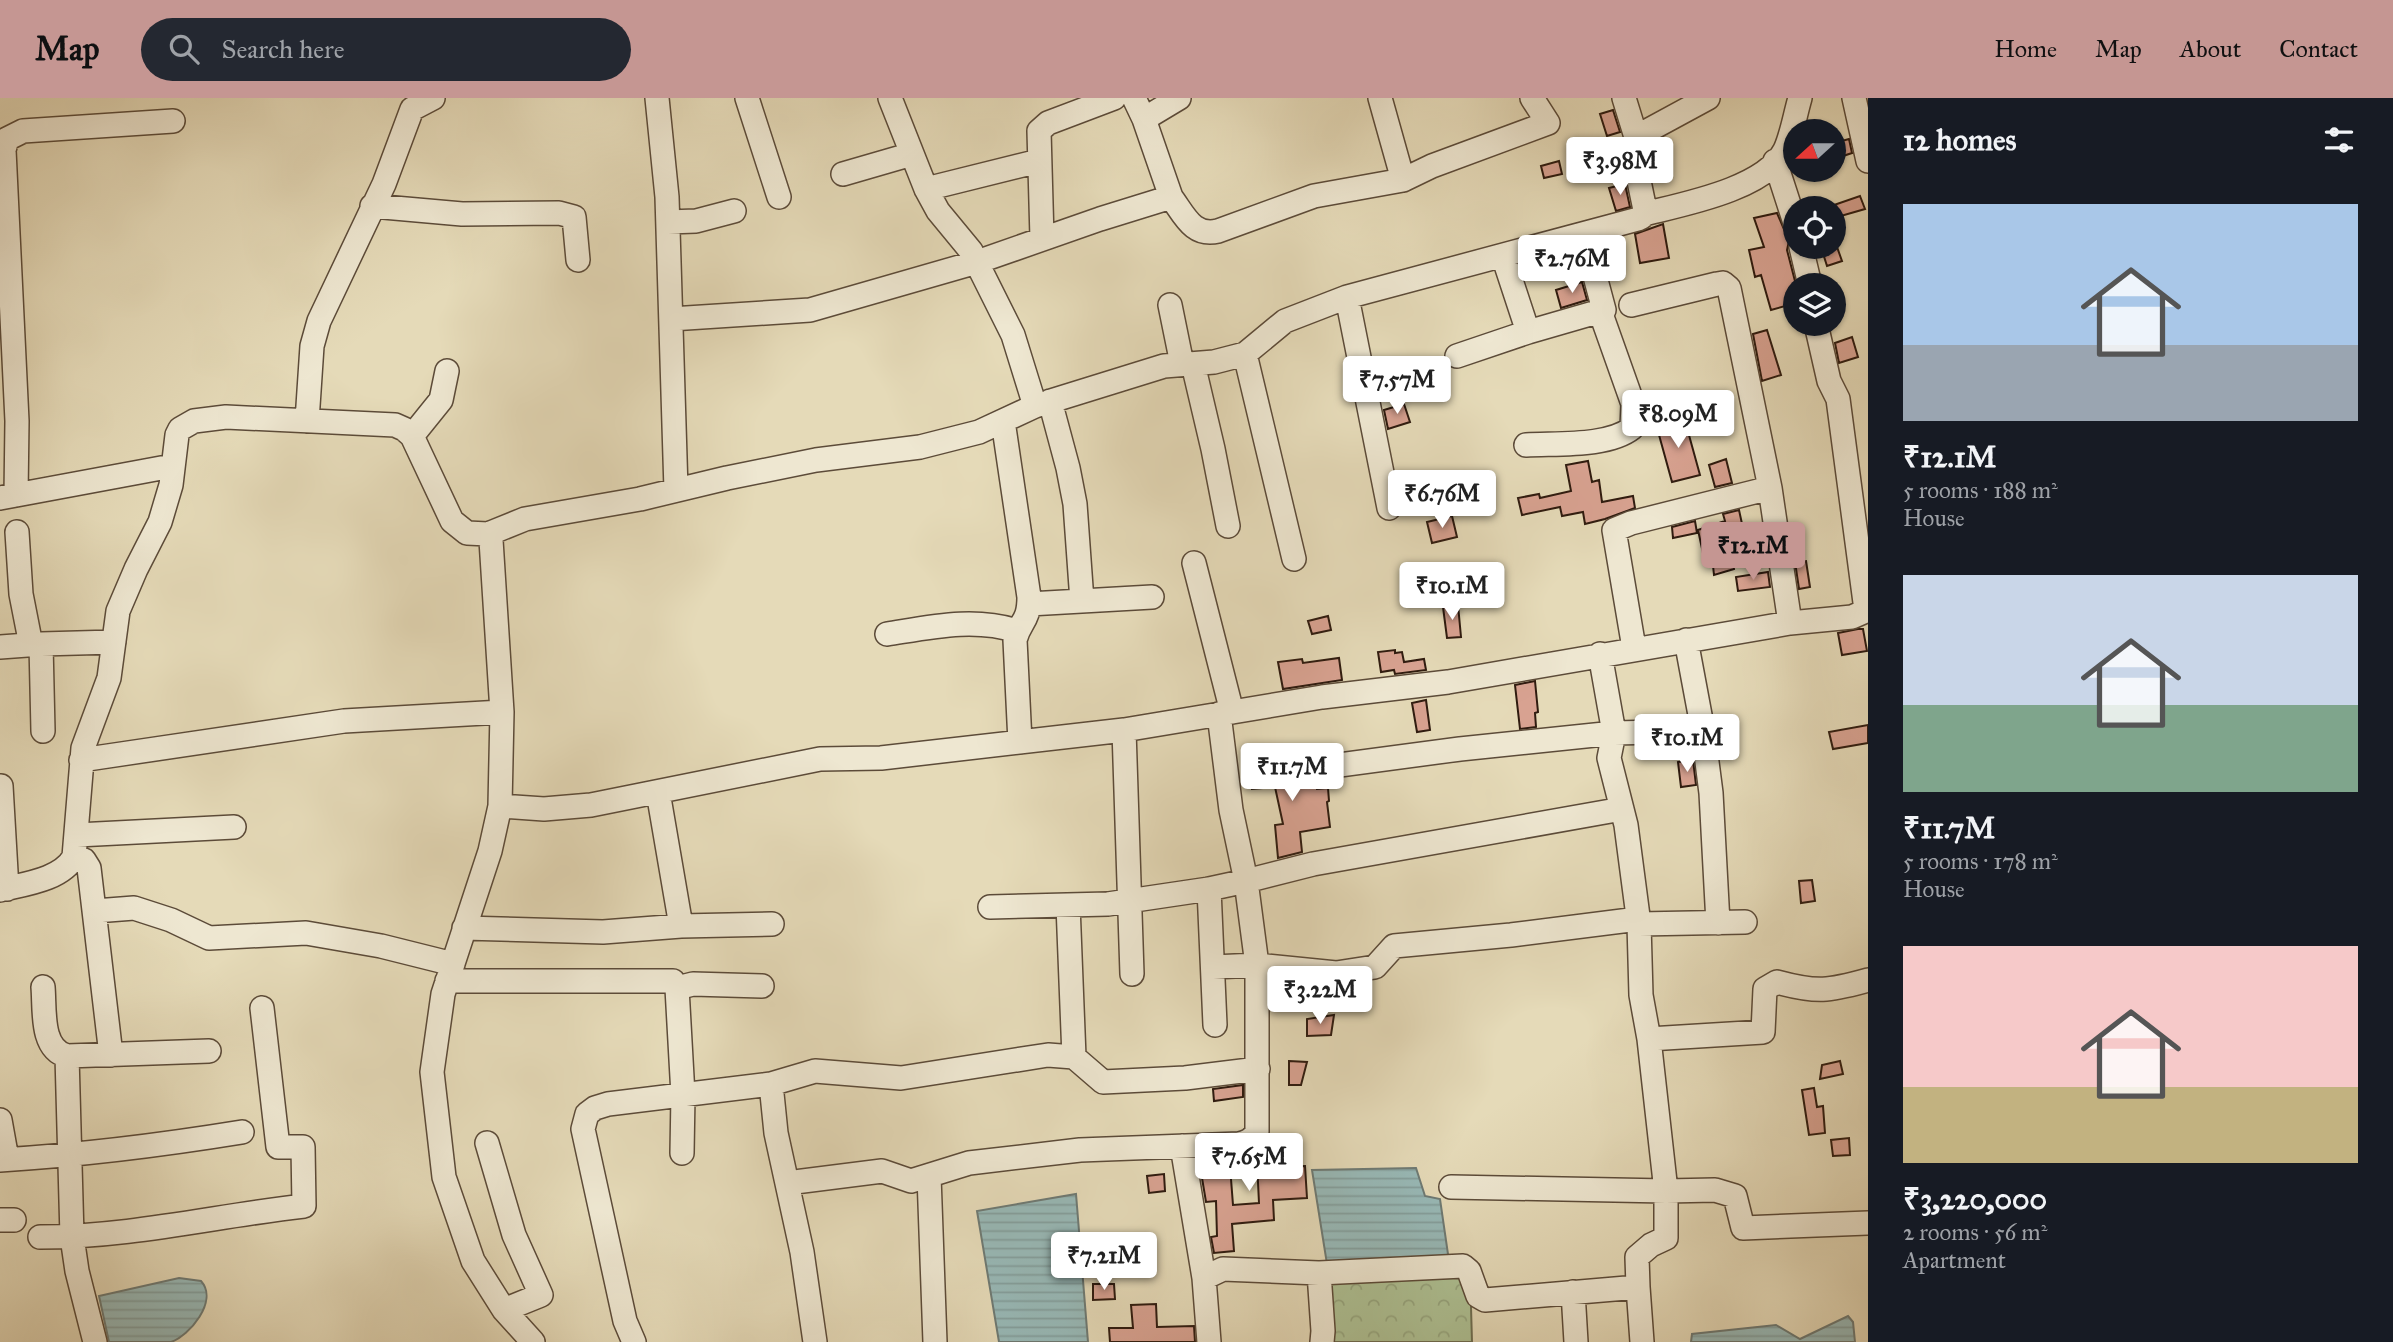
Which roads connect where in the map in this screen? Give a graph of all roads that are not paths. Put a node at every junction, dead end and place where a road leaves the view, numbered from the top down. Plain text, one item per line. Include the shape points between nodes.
1 (657, 98) edge
2 (747, 98) edge
3 (890, 98) edge
4 (1114, 98) edge
5 (1134, 98) edge
6 (1179, 98) edge
7 (1380, 98) edge
8 (1532, 98) edge
9 (1623, 98) edge
10 (1708, 98) edge
11 (1800, 98) edge
12 (1854, 98) edge
13 (422, 101) edge
14 (1144, 119) junction
15 (173, 121) dead end
16 (1636, 136) junction
17 (912, 154) junction
18 (1039, 161) junction
19 (1868, 161) edge
20 (1775, 162) junction
21 (843, 174) dead end
22 (1403, 180) junction
23 (926, 189) junction
24 (1786, 196) edge
25 (779, 197) dead end
26 (1171, 197) junction
27 (372, 206) junction
28 (734, 211) dead end
29 (1644, 214) junction
30 (668, 222) junction
31 (1584, 235) junction
32 (1042, 239) junction
33 (1503, 256) junction
34 (578, 260) dead end
35 (977, 262) junction
36 (1347, 297) junction
37 (1170, 305) dead end
38 (1631, 305) dead end
39 (1600, 311) junction
40 (671, 319) junction
41 (1528, 332) junction
42 (1819, 336) edge
43 (1245, 354) junction
44 (1457, 356) dead end
45 (1187, 364) junction
46 (447, 371) dead end
47 (1043, 404) junction
48 (1003, 421) junction
49 (307, 422) junction
50 (412, 436) junction
51 (1526, 445) dead end
52 (172, 466) junction
53 (1770, 488) junction
54 (676, 490) junction
55 (8, 496) edge
56 (1390, 508) dead end
57 (1228, 526) dead end
58 (17, 532) dead end
59 (488, 534) junction
60 (1294, 559) dead end
61 (9, 562) edge
62 (1194, 563) dead end
63 (1152, 597) dead end
64 (1082, 601) junction
65 (1029, 604) junction
66 (1867, 610) edge
67 (1790, 623) junction
68 (1017, 631) junction
69 (887, 634) dead end
70 (1686, 640) junction
71 (114, 642) junction
72 (36, 644) junction
73 (0, 648) edge
74 (1634, 648) junction
75 (1600, 654) junction
76 (502, 712) junction
77 (1225, 713) junction
78 (1124, 730) junction
79 (43, 731) dead end
80 (1703, 731) junction
81 (1614, 733) junction
82 (1020, 742) junction
83 (81, 760) junction
84 (1332, 766) dead end
85 (1, 786) edge
86 (658, 792) junction
87 (500, 806) junction
88 (1622, 809) junction
89 (234, 827) dead end
90 (75, 846) junction
91 (1246, 881) junction
92 (1209, 889) junction
93 (3, 890) edge
94 (1130, 901) junction
95 (1068, 905) junction
96 (990, 907) dead end
97 (95, 911) junction
98 (1639, 921) junction
99 (1745, 922) dead end
100 (1718, 923) junction
101 (772, 924) dead end
102 (681, 926) junction
103 (464, 928) junction
104 (1257, 965) junction
105 (1213, 967) junction
106 (450, 972) junction
107 (1132, 974) dead end
108 (1868, 980) edge
109 (43, 986) dead end
110 (762, 986) dead end
111 (677, 988) junction
112 (262, 1008) dead end
113 (1215, 1025) dead end
114 (1648, 1039) junction
115 (209, 1051) dead end
116 (111, 1055) junction
117 (67, 1056) junction
118 (1073, 1057) junction
119 (1258, 1069) junction
120 (771, 1084) junction
121 (683, 1096) junction
122 (0, 1120) edge
123 (242, 1132) dead end
124 (487, 1143) dead end
125 (1182, 1146) junction
126 (681, 1153) dead end
127 (71, 1156) junction
128 (3, 1159) edge
129 (929, 1176) junction
130 (787, 1183) junction
131 (1451, 1187) dead end
132 (1666, 1191) junction
133 (1868, 1223) edge
134 (40, 1237) dead end
135 (72, 1237) junction
136 (1319, 1273) junction
137 (1204, 1278) junction
138 (1638, 1287) junction
139 (1573, 1292) junction
140 (504, 1310) junction
141 (95, 1342) edge
142 (533, 1342) edge
143 (634, 1342) edge
144 (815, 1342) edge
145 (934, 1342) edge
146 (1209, 1342) edge
147 (1322, 1342) edge
148 (1576, 1342) edge
149 (1642, 1342) edge

1 - 30 street
2 - 25 street
3 - 17 street
4 - 18 street via 1048,123 1039,131
5 - 14 street
6 - 14 street
7 - 22 street
8 - 22 street via 1548,123
9 - 16 street
10 - 16 street
11 - 20 street via 1784,151
12 - 19 street
13 - 27 street via 412,108
14 - 26 street
15 - 55 street via 23,131 7,139 17,421
16 - 29 street via 1634,157
17 - 21 street
17 - 23 street
18 - 23 street
18 - 32 street
20 - 24 street
20 - 29 street via 1764,174 1712,197
22 - 26 street via 1314,196 1208,234 1191,224
23 - 35 street
26 - 32 street
27 - 34 street via 462,214 559,213 574,217
27 - 49 street via 319,321 312,346
28 - 30 street via 696,221
29 - 31 street
30 - 40 street
31 - 33 street
31 - 39 street via 1604,310
32 - 35 street
33 - 36 street
33 - 41 street
35 - 40 street via 810,310
35 - 47 street
36 - 43 street via 1285,321
36 - 56 street
37 - 45 street
38 - 53 street via 1717,284 1729,288
39 - 41 street
39 - 51 street via 1633,404 1632,428 1604,440
40 - 54 street
41 - 44 street
42 - 66 street via 1838,399
43 - 45 street
43 - 60 street
45 - 47 street via 1164,366
45 - 57 street via 1213,449
46 - 50 street via 441,400
47 - 48 street
47 - 64 street via 1069,468
48 - 54 street via 920,447 816,460
48 - 65 street
49 - 50 street via 395,425
49 - 52 street via 226,416 194,421 177,435
50 - 59 street via 452,521 467,533
52 - 55 street
52 - 71 street via 160,522 118,611
53 - 67 street
53 - 74 street via 1614,530
54 - 59 street via 525,519
58 - 61 street
59 - 76 street
61 - 72 street
62 - 77 street
63 - 64 street
64 - 65 street
65 - 68 street via 1029,615
66 - 67 street via 1852,617
67 - 70 street
68 - 69 street via 973,622
68 - 82 street
70 - 74 street
70 - 80 street
71 - 72 street
71 - 83 street via 105,695
72 - 73 street
72 - 79 street
74 - 75 street
75 - 77 street via 1448,682
75 - 81 street
76 - 83 street via 344,721
76 - 87 street
77 - 78 street
77 - 91 street via 1231,810
78 - 82 street
78 - 94 street
80 - 81 street
80 - 100 street
81 - 84 street
81 - 88 street via 1609,758
82 - 86 street via 881,758 820,759
83 - 90 street
85 - 93 street
86 - 87 street via 591,805
86 - 102 street
87 - 103 street
88 - 91 street via 1313,864
88 - 98 street
89 - 90 street
90 - 93 street via 66,868 55,875
90 - 97 street via 89,868
91 - 92 street
91 - 104 street
92 - 94 street
92 - 105 street
94 - 95 street
94 - 107 street
95 - 96 street
95 - 118 street
97 - 106 street via 134,908 171,919 209,938 306,933 381,946
97 - 116 street
98 - 100 street
98 - 104 street via 1394,946 1375,967 1336,973
98 - 114 street via 1640,995
99 - 100 street
101 - 102 street
102 - 103 street via 603,932
103 - 106 street
104 - 105 street
104 - 119 street
105 - 113 street
106 - 111 street via 673,981
106 - 140 street via 432,1072 444,1177 473,1261
108 - 114 street via 1831,990 1807,990 1777,982 1765,989 1763,1032
109 - 117 street via 49,1041 55,1051
110 - 111 street via 693,984
111 - 121 street
112 - 135 street via 278,1147 303,1147 304,1206
114 - 132 street
115 - 116 street
116 - 117 street
117 - 127 street
118 - 119 street via 1103,1082
118 - 120 street via 1048,1055 901,1078 815,1072
119 - 125 street via 1257,1132 1253,1138 1239,1144
120 - 121 street
120 - 130 street
121 - 126 street
121 - 143 street via 595,1108 587,1114 583,1129 625,1321
122 - 128 street
123 - 127 street
124 - 140 street via 514,1235 541,1295
125 - 129 street via 1066,1151 969,1163
125 - 137 street
127 - 128 street
127 - 135 street
129 - 130 street via 911,1181 882,1171
129 - 145 street
130 - 144 street
131 - 132 street
132 - 133 street via 1715,1190 1735,1196 1743,1228
132 - 138 street via 1666,1238 1637,1257
134 - 135 street
135 - 141 street
136 - 137 street via 1223,1269
136 - 139 street via 1462,1266 1469,1271 1478,1296 1485,1300
136 - 147 street
137 - 146 street
138 - 139 street
138 - 149 street
139 - 148 street
140 - 142 street

